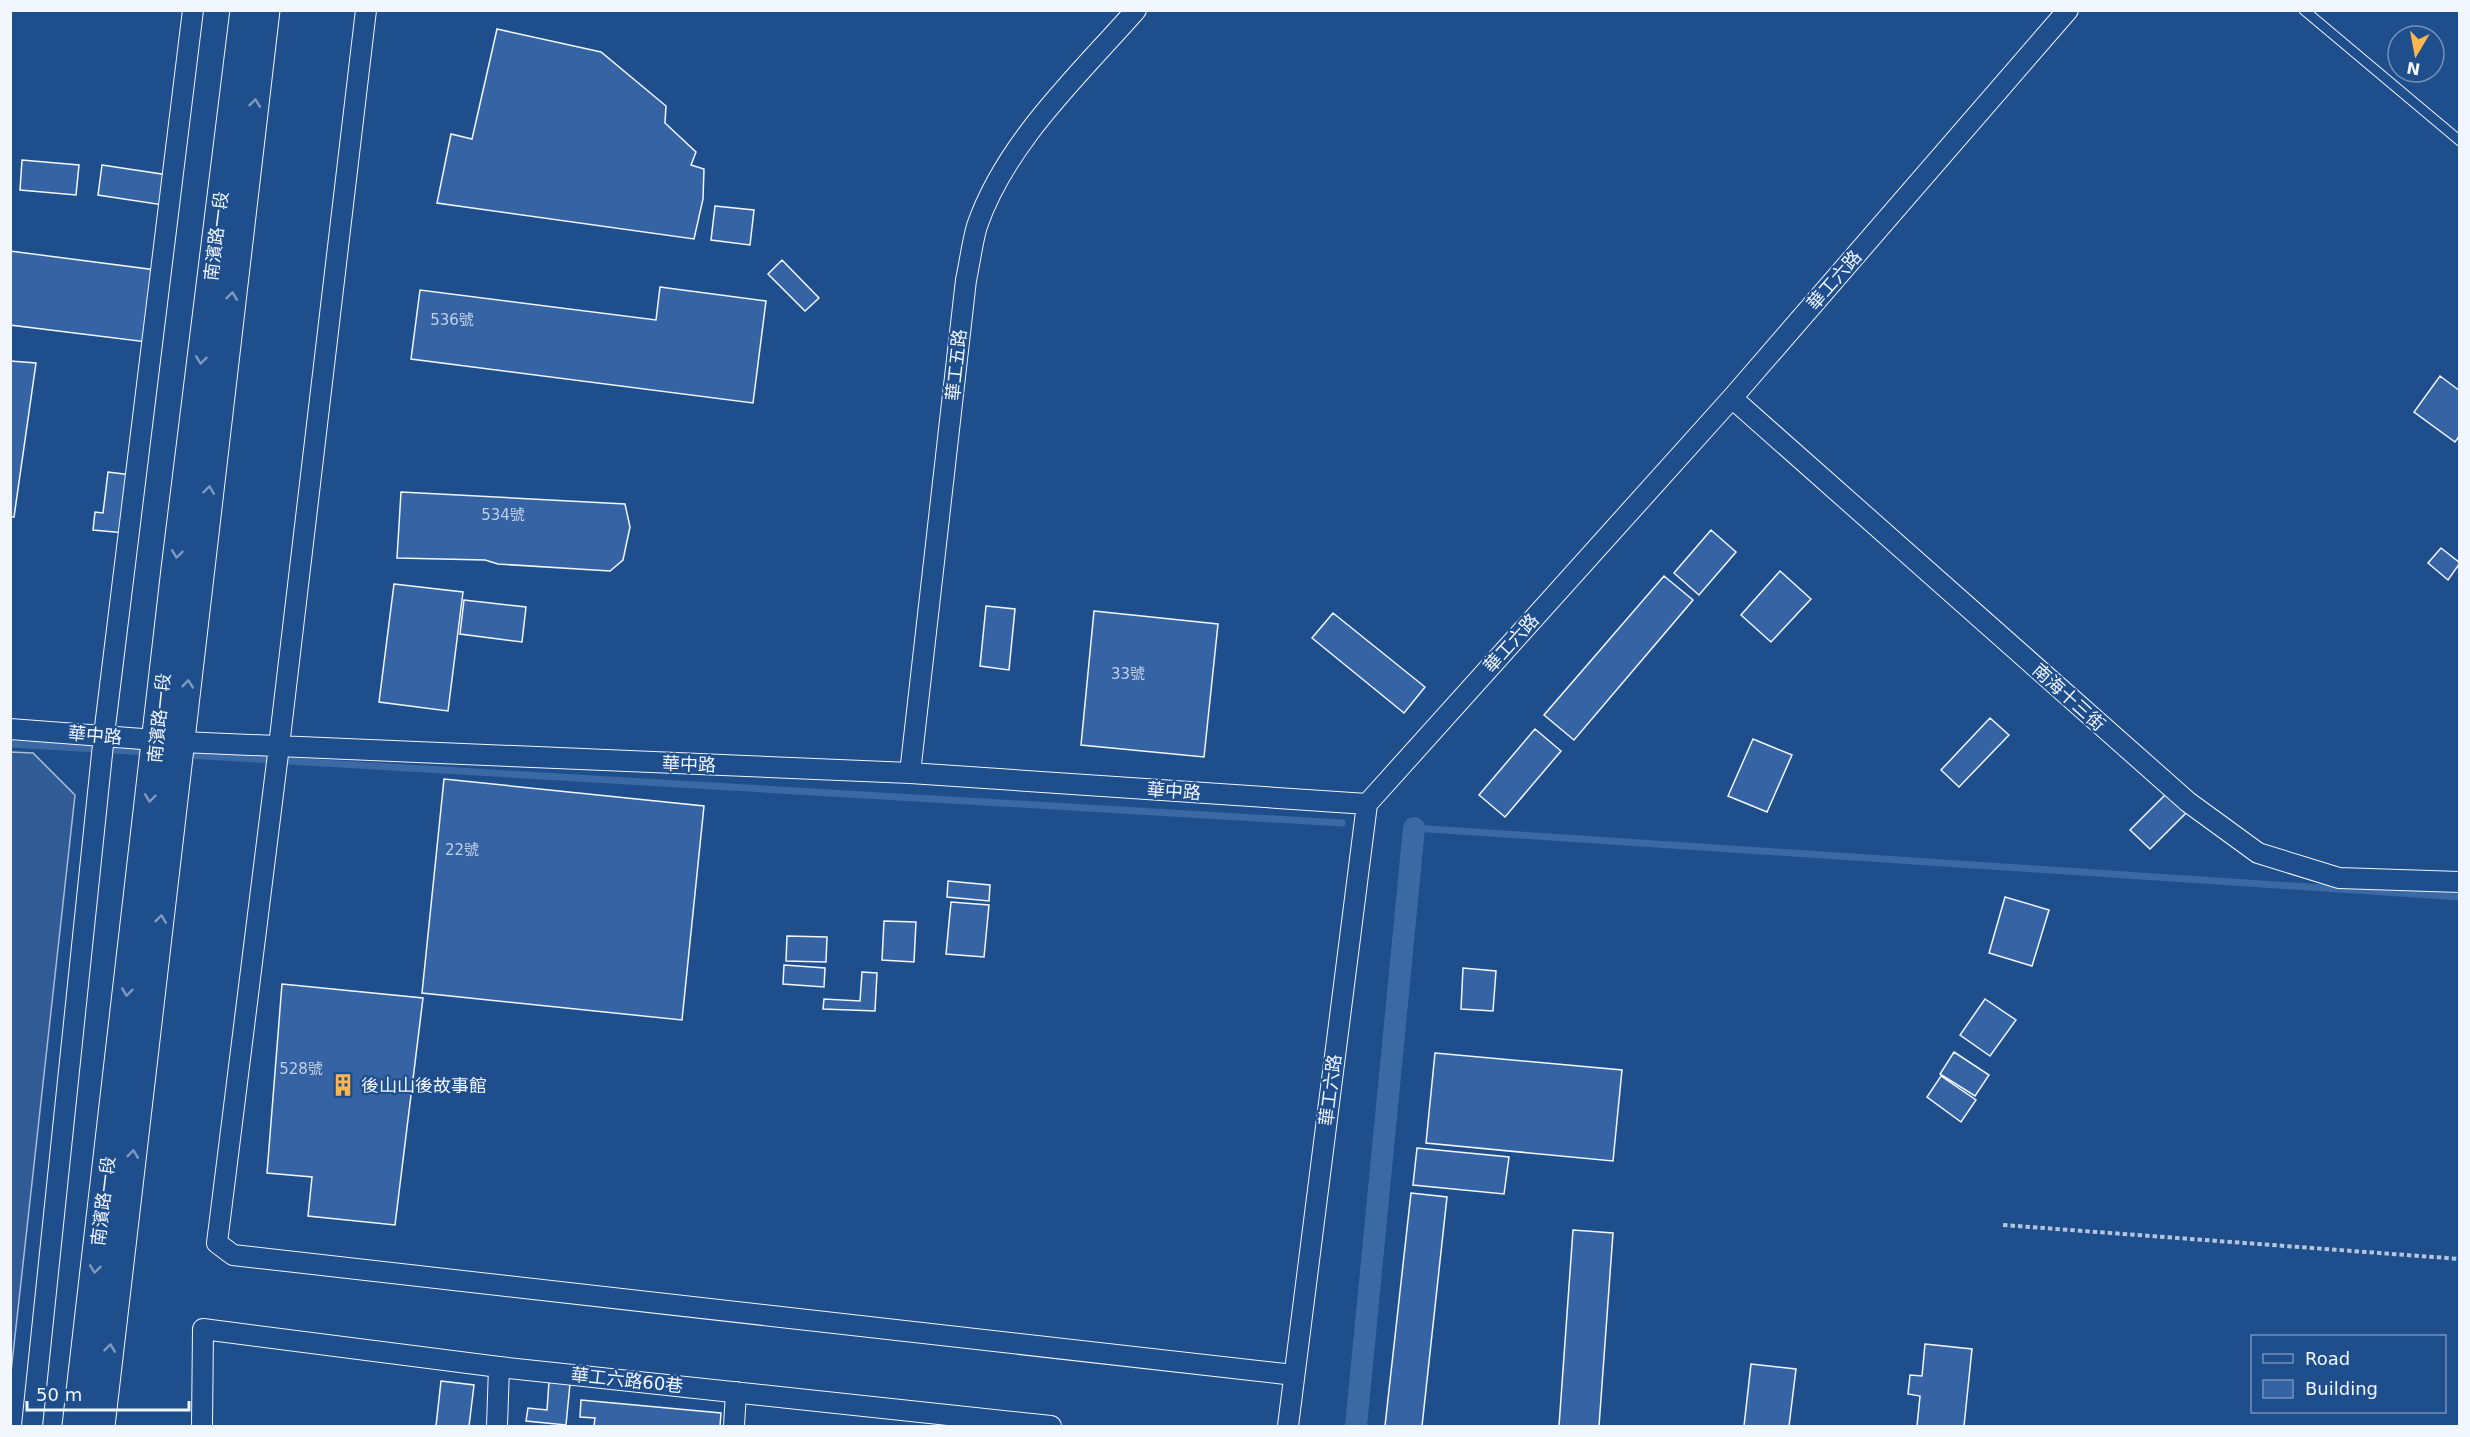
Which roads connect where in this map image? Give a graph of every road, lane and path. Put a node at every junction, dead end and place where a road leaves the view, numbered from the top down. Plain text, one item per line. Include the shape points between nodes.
1 (193, 10) edge
2 (244, 10) edge
3 (266, 10) edge
4 (366, 10) edge
5 (1136, 10) edge
6 (2068, 10) edge
7 (2304, 10) edge
8 (2460, 141) edge
9 (1732, 398) junction
10 (10, 729) edge
11 (104, 735) junction
12 (169, 741) junction
13 (279, 746) junction
14 (910, 773) junction
15 (1367, 804) junction
16 (2460, 882) edge
17 (2003, 1225) dead end
18 (2460, 1258) edge
19 (499, 1367) junction
20 (1294, 1375) junction
21 (736, 1392) junction
22 (1000, 1423) edge
23 (32, 1426) edge
24 (76, 1426) edge
25 (100, 1426) edge
26 (202, 1426) edge
27 (497, 1426) edge
28 (734, 1426) edge
29 (1051, 1426) edge
30 (1288, 1426) edge

1 - 11 street
2 -> 12 main road, 南濱路一段 via 175,570
12 -> 3 main road, 南濱路一段 via 201,553
4 - 13 street
5 - 14 street, 華工五路 via 1043,116 1002,173 977,227 966,280
6 - 9 street, 華工六路
7 - 8 lane
9 - 15 street, 華工六路
9 - 16 street, 南海十三街 via 2188,802 2258,853 2339,878
10 - 11 street, 華中路
11 - 12 street, 華中路
11 - 23 street
12 - 13 street, 華中路
12 -> 24 main road, 南濱路一段
25 -> 12 main road, 南濱路一段
13 - 14 street, 華中路
13 - 20 street via 218,1243 233,1255
14 - 15 street, 華中路
15 - 20 street, 華工六路
17 - 18 path
19 - 21 street, 華工六路60巷
19 - 26 street, 華工六路60巷 via 203,1329
19 - 27 street
20 - 30 street, 華工六路
21 - 22 street, 華工六路60巷
21 - 28 street
22 - 29 street, 華工六路60巷

